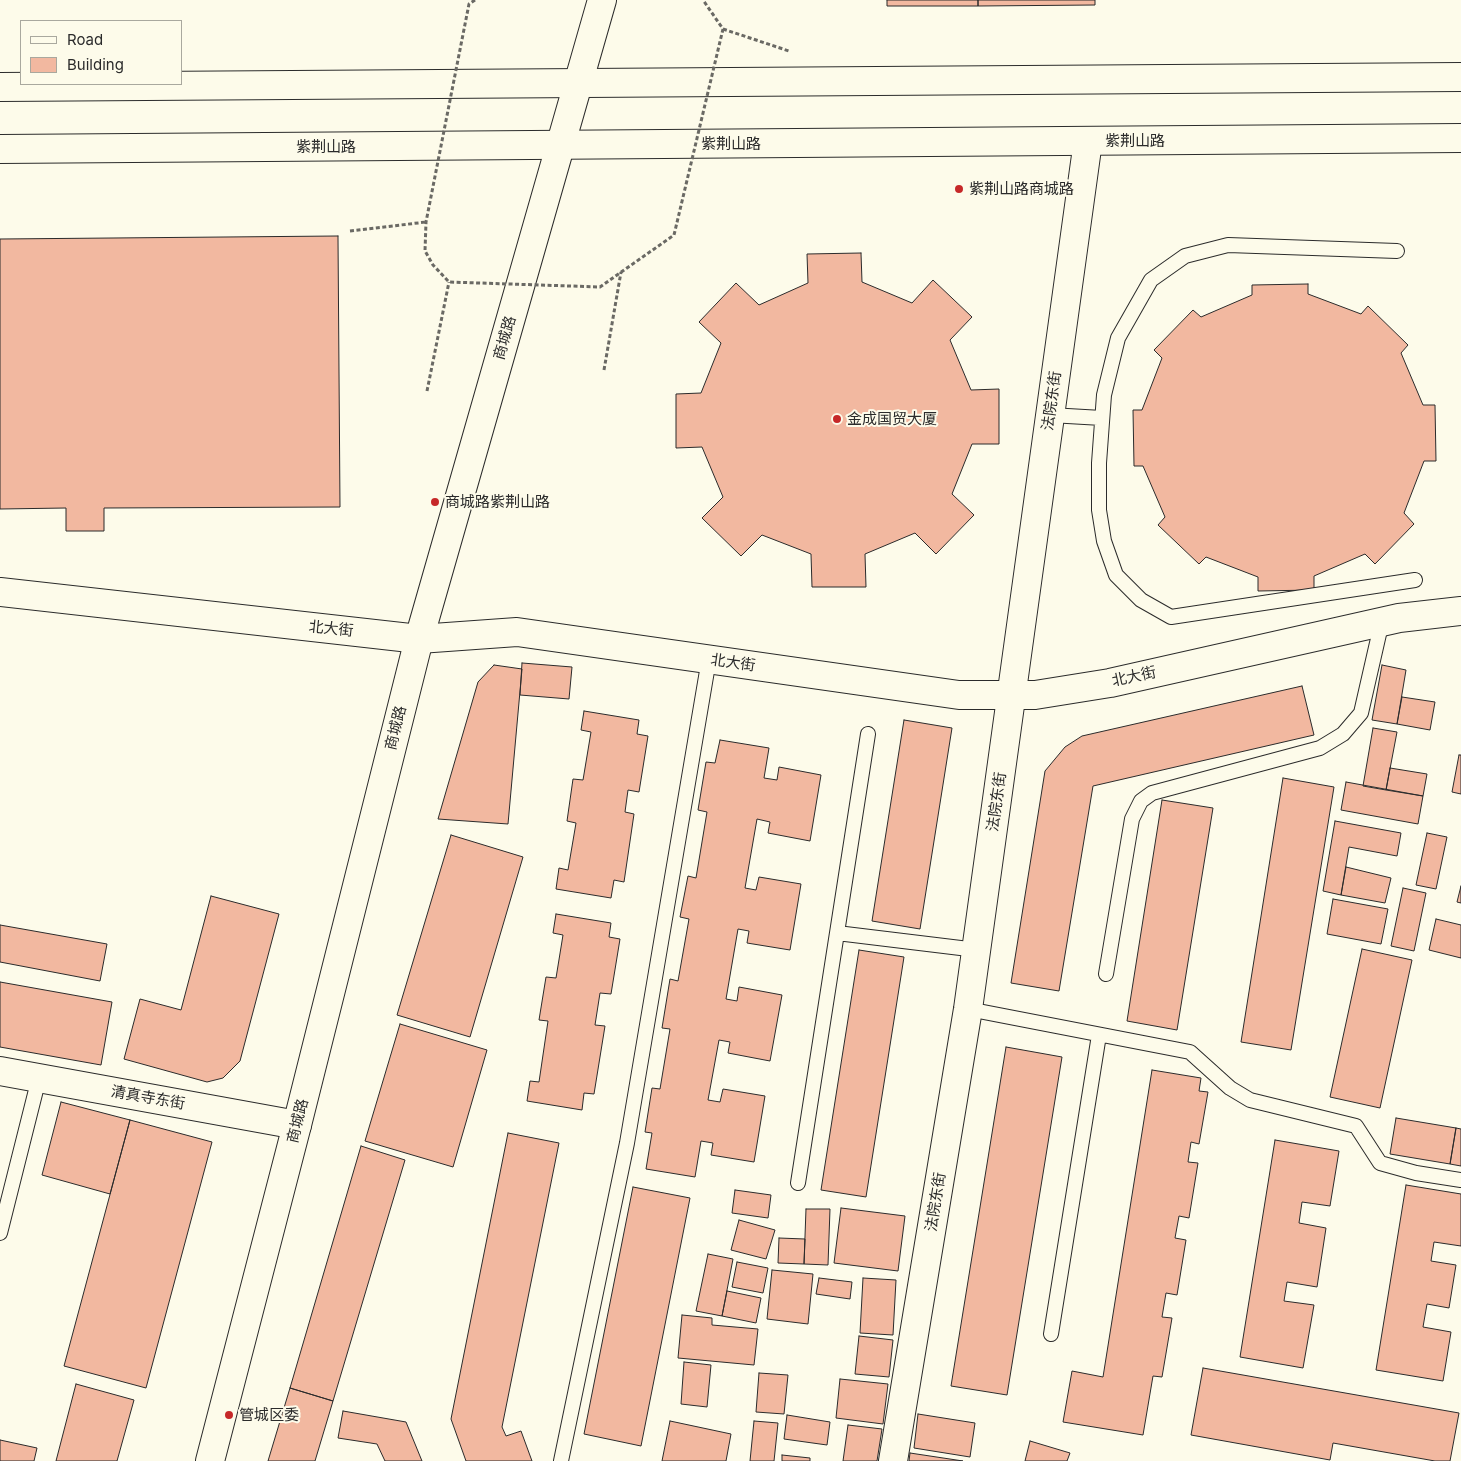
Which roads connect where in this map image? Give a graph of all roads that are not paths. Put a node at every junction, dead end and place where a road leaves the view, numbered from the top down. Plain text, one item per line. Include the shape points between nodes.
1 (602, 0) edge
2 (1461, 77) edge
3 (578, 84) junction
4 (0, 87) edge
5 (1461, 138) edge
6 (1088, 141) junction
7 (561, 145) junction
8 (0, 149) edge
9 (1397, 251) dead end
10 (1050, 415) junction
11 (1102, 418) junction
12 (1415, 580) dead end
13 (0, 592) edge
14 (1461, 611) edge
15 (1382, 621) junction
16 (419, 639) junction
17 (709, 659) junction
18 (1012, 695) junction
19 (868, 734) dead end
20 (837, 933) junction
21 (977, 950) junction
22 (1106, 974) dead end
23 (968, 1009) junction
24 (1099, 1035) junction
25 (0, 1071) edge
26 (40, 1078) junction
27 (297, 1125) junction
28 (1461, 1180) edge
29 (798, 1183) dead end
30 (0, 1234) edge
31 (1051, 1334) dead end
32 (210, 1461) edge
33 (561, 1461) edge
34 (893, 1461) edge

1 - 3 street, 商城路
2 - 3 street
3 - 4 street
3 - 7 street, 商城路
5 - 6 street, 紫荆山路
6 - 7 street, 紫荆山路
6 - 10 street, 法院东街
7 - 8 street, 紫荆山路
7 - 16 street, 商城路
9 - 11 lane via 1228,245 1185,256 1152,280 1118,338 1104,395
10 - 11 lane
10 - 18 street, 法院东街
11 - 12 lane via 1099,510 1104,541 1116,575 1142,600 1171,617
13 - 16 street, 北大街
14 - 15 street, 北大街
15 - 18 street, 北大街 via 1110,683 1035,695
15 - 22 lane via 1360,714 1343,734 1320,748 1152,793 1141,801 1132,819
16 - 17 street, 北大街 via 517,632
16 - 27 street, 商城路
17 - 18 street, 北大街 via 959,695
17 - 33 lane via 627,1143
18 - 21 street, 法院东街
19 - 20 lane
20 - 21 lane
20 - 29 lane
21 - 23 street, 法院东街
23 - 24 lane
23 - 34 street, 法院东街
24 - 28 lane via 1190,1052 1230,1088 1250,1100 1356,1126 1380,1162 1416,1173
24 - 31 lane
25 - 26 street, 清真寺东街
26 - 27 street, 清真寺东街
26 - 30 lane
27 - 32 street, 商城路

